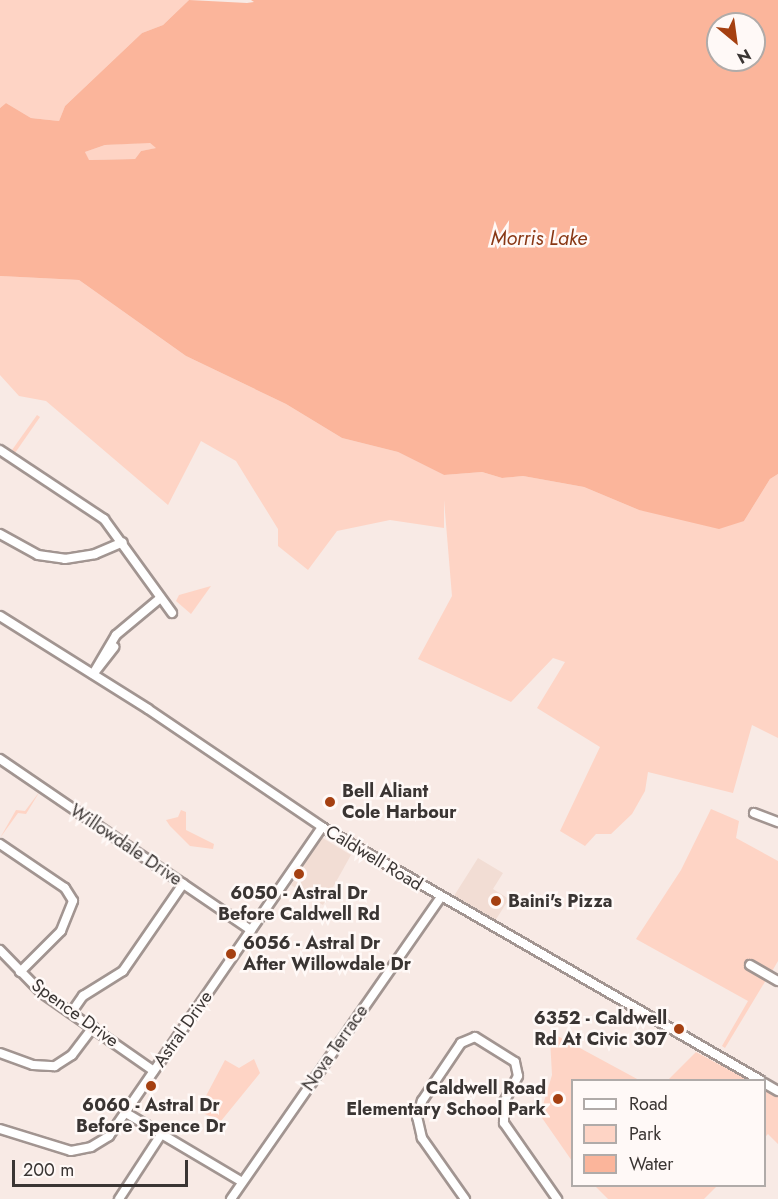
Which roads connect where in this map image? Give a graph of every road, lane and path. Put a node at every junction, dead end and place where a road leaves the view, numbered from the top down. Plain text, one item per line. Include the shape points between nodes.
1 (0, 450) edge
2 (0, 534) edge
3 (123, 542) junction
4 (159, 599) junction
5 (171, 613) dead end
6 (0, 616) edge
7 (93, 674) junction
8 (0, 759) edge
9 (753, 813) dead end
10 (778, 822) edge
11 (322, 827) junction
12 (0, 844) edge
13 (183, 884) junction
14 (440, 898) junction
15 (251, 930) junction
16 (0, 950) edge
17 (750, 965) dead end
18 (20, 972) junction
19 (778, 981) edge
20 (71, 1013) junction
21 (93, 1027) junction
22 (0, 1053) edge
23 (154, 1071) junction
24 (758, 1079) edge
25 (126, 1113) junction
26 (0, 1129) edge
27 (160, 1136) junction
28 (242, 1182) junction
29 (119, 1199) edge
30 (231, 1199) edge
31 (465, 1199) edge
32 (557, 1199) edge

1 - 3 street via 93,510
2 - 3 street via 38,555 58,559 95,554
3 - 4 street
4 - 5 street
4 - 7 street via 139,612 120,633 101,668
6 - 7 street, Caldwell Road
7 - 11 street, Caldwell Road
8 - 13 street, Willowdale Drive
9 - 10 street
11 - 14 street, Caldwell Road
11 - 15 street, Astral Drive
12 - 18 street via 65,888 72,899 72,910 61,931
13 - 15 street, Willowdale Drive
13 - 20 street via 123,971 83,996
14 - 24 street, Caldwell Road
14 - 28 street, Nova Terrace
15 - 23 street, Astral Drive
16 - 18 street, Spence Drive
17 - 19 street
18 - 20 street, Spence Drive
20 - 21 street, Spence Drive
21 - 22 street via 72,1055 55,1066 33,1065
21 - 23 street, Spence Drive
23 - 25 street, Astral Drive
25 - 26 street, Astral Drive via 109,1136 79,1150 63,1150
25 - 27 street
27 - 28 street
27 - 29 street
28 - 30 street, Nova Terrace
31 - 32 street via 422,1138 417,1117 422,1101 461,1043 475,1037 515,1062 518,1076 504,1102 503,1119 510,1135

